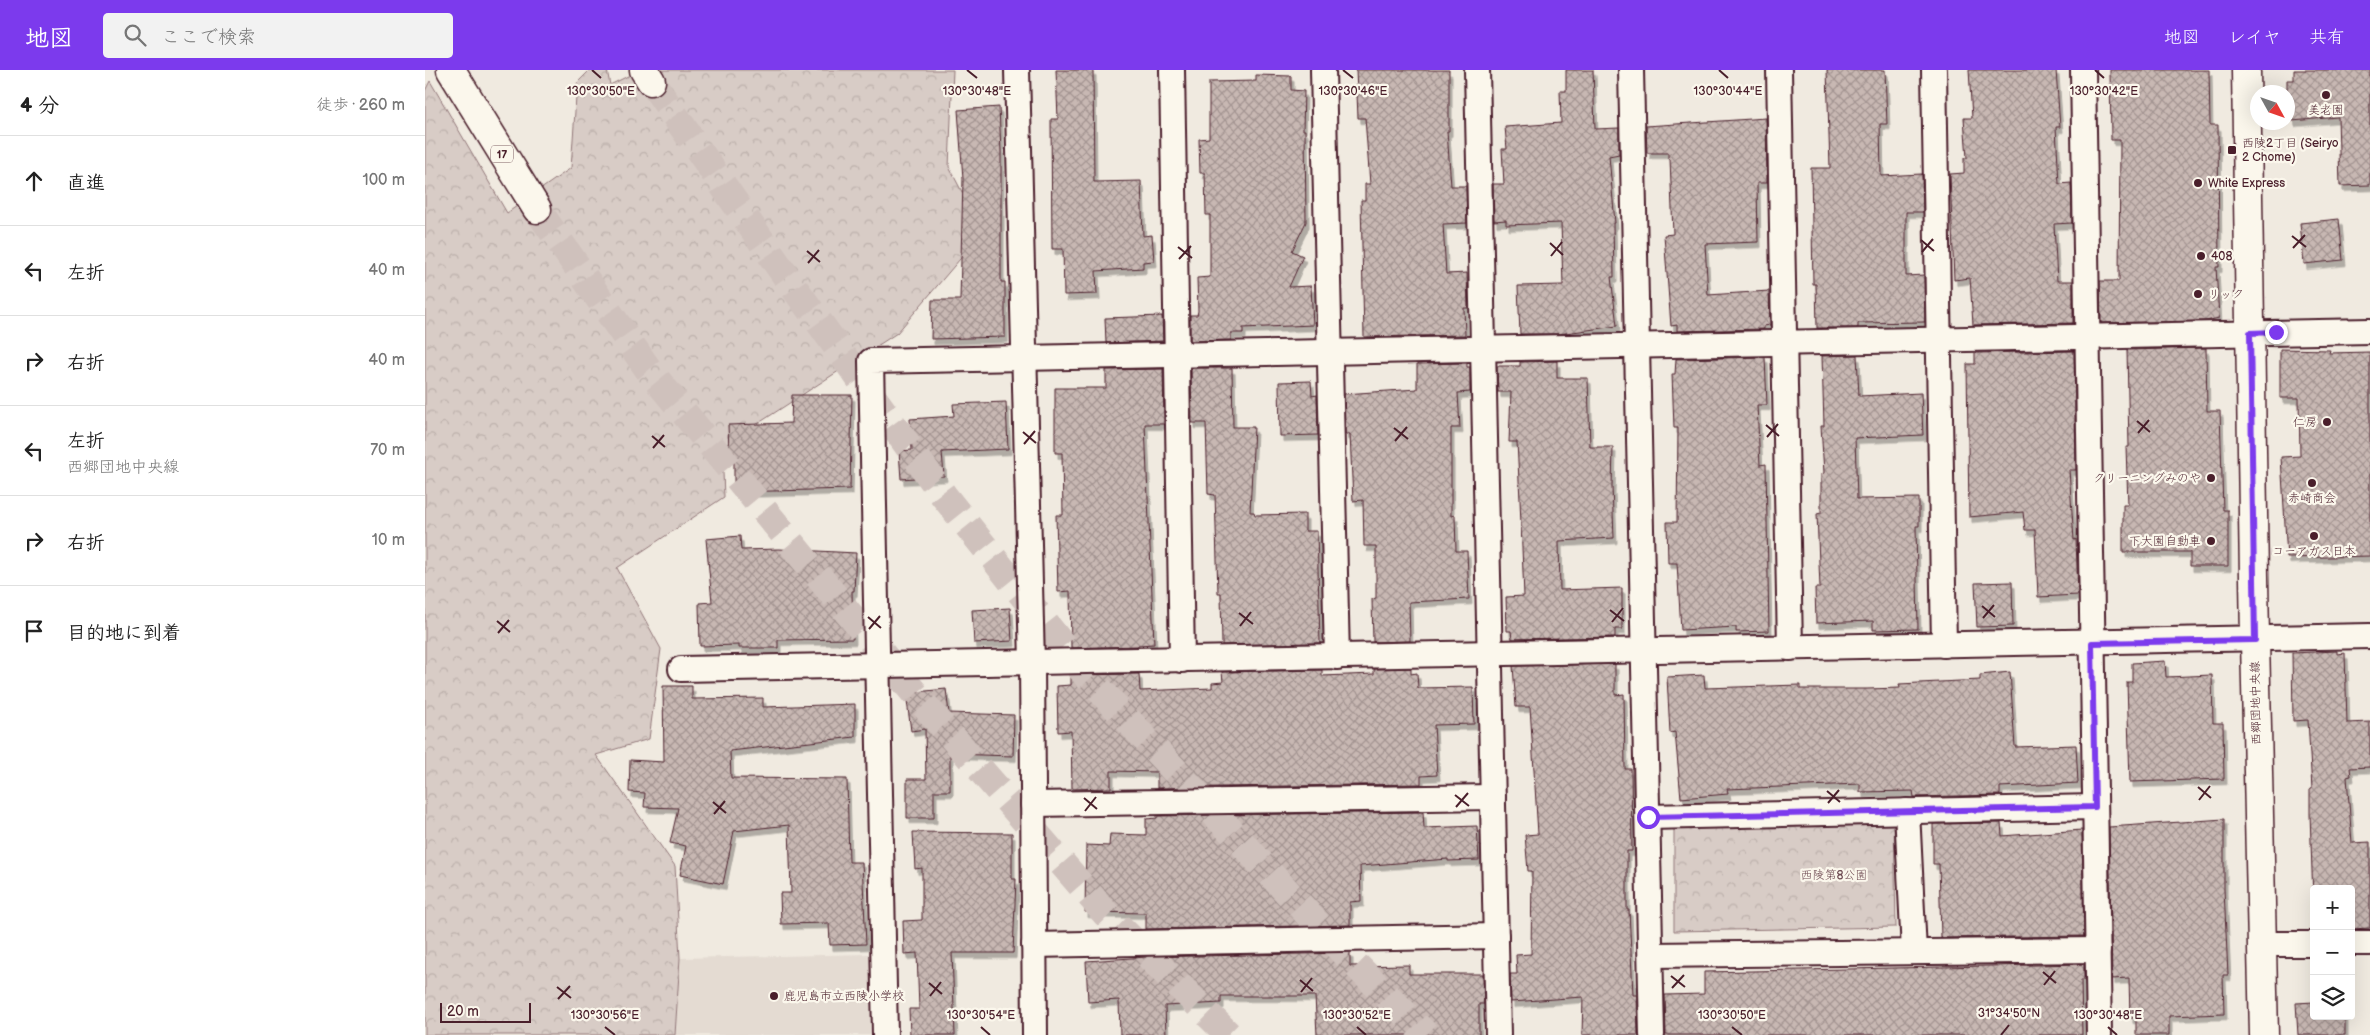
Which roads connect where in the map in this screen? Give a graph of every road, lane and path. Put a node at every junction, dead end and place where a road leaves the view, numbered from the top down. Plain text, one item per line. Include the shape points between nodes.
1 (451, 70) edge
2 (1017, 70) edge
3 (1172, 70) edge
4 (1323, 70) edge
5 (1477, 70) edge
6 (1631, 70) edge
7 (1779, 70) edge
8 (1934, 70) edge
9 (2083, 70) edge
10 (2246, 70) edge
11 (537, 209) tunnel mouth
12 (2370, 330) edge
13 (2250, 333) junction
14 (2088, 336) junction
15 (1937, 339) junction
16 (1784, 342) junction
17 (1637, 345) junction
18 (1483, 349) junction
19 (1330, 352) junction
20 (1177, 355) junction
21 (1024, 358) junction
22 (2370, 636) edge
23 (2255, 640) junction
24 (2092, 643) junction
25 (1943, 645) junction
26 (1790, 648) junction
27 (1644, 651) junction
28 (1490, 654) junction
29 (1337, 657) junction
30 (1182, 660) junction
31 (1031, 663) junction
32 (878, 666) junction
33 (681, 669) dead end
34 (1493, 798) junction
35 (1033, 804) junction
36 (2095, 807) junction
37 (1907, 811) junction
38 (1648, 817) junction
39 (1496, 936) junction
40 (2355, 943) edge
41 (2370, 943) edge
42 (2262, 944) junction
43 (2310, 944) edge
44 (1034, 945) junction
45 (2097, 950) junction
46 (1914, 952) junction
47 (1651, 955) junction
48 (885, 1035) edge
49 (1035, 1035) edge
50 (1498, 1035) edge
51 (1652, 1035) edge
52 (2099, 1035) edge
53 (2264, 1035) edge

1 - 11 main road, 17
2 - 21 street
3 - 20 street
4 - 19 street
5 - 18 street
6 - 17 street
7 - 16 street
8 - 15 street
9 - 14 street
10 - 13 main road, 西郷団地中央線
12 - 13 street
13 - 14 street
13 - 23 main road, 西郷団地中央線
14 - 15 street
14 - 24 street
15 - 16 street
15 - 25 street
16 - 17 street
16 - 26 street
17 - 18 street
17 - 27 street
18 - 19 street
18 - 28 street
19 - 20 street
19 - 29 street
20 - 21 street
20 - 30 street
21 - 31 street
21 - 32 street via 871,361
22 - 23 street
23 - 24 street
23 - 42 main road, 西郷団地中央線
24 - 25 street
24 - 36 street
25 - 26 street
26 - 27 street
27 - 28 street
27 - 38 street
28 - 29 street
28 - 34 street
29 - 30 street
30 - 31 street
31 - 32 street
31 - 35 street
32 - 33 street
32 - 48 street
34 - 35 street
34 - 39 street
35 - 44 street
36 - 37 street
36 - 45 street
37 - 38 street
37 - 46 street
38 - 47 street
39 - 44 street
39 - 50 street
40 - 41 street
42 - 43 street
42 - 53 main road, 西郷団地中央線
44 - 49 street
45 - 46 street
45 - 52 street
46 - 47 street
47 - 51 street

